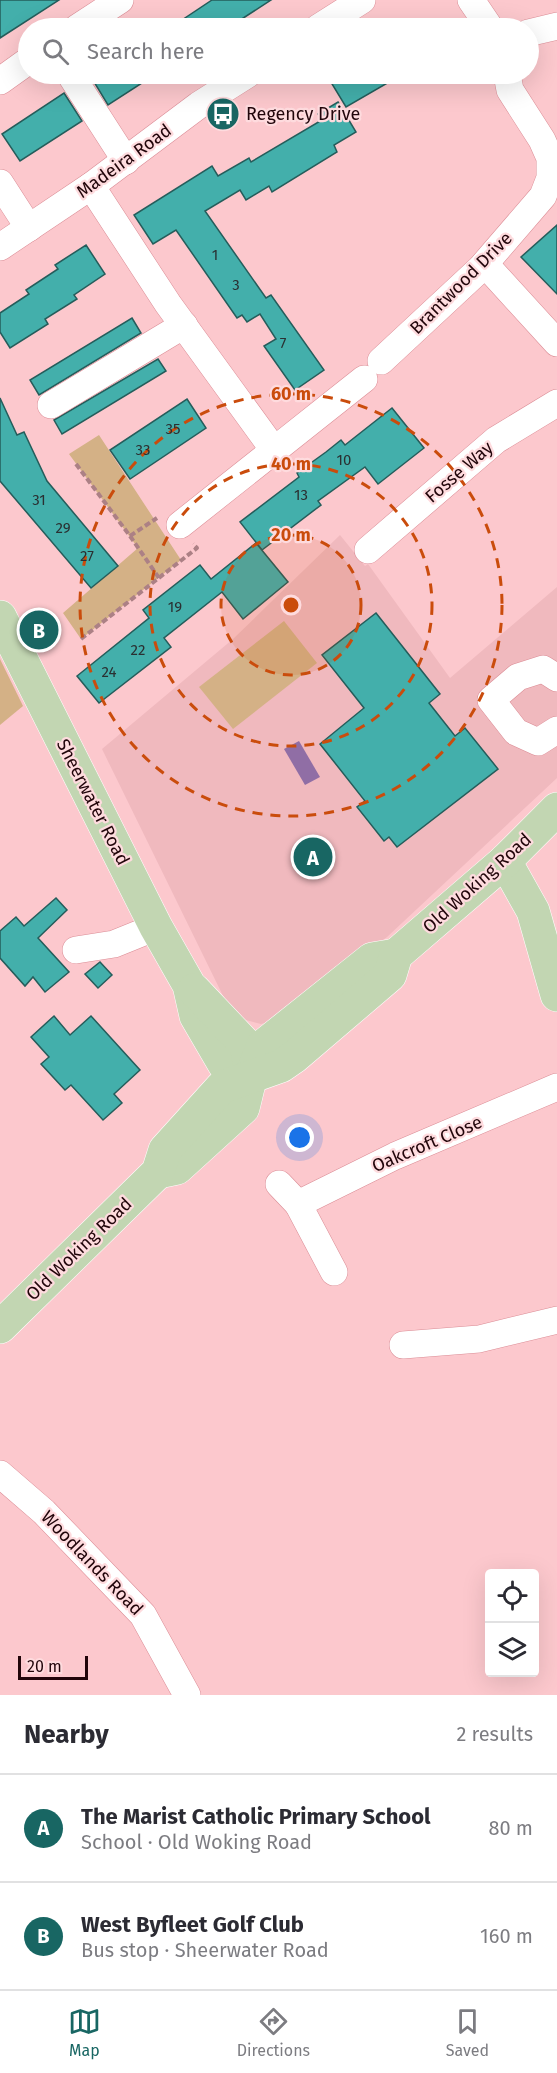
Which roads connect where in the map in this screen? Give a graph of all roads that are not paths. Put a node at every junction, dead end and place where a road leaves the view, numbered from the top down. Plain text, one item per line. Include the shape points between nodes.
1 (120, 0) edge
2 (362, 0) edge
3 (471, 0) edge
4 (92, 18) edge
5 (334, 18) edge
6 (483, 18) edge
7 (557, 26) edge
8 (539, 30) edge
9 (18, 69) edge
10 (0, 81) edge
11 (76, 84) edge
12 (232, 84) edge
13 (509, 84) edge
14 (126, 161) junction
15 (0, 183) edge
16 (91, 186) junction
17 (29, 228) junction
18 (0, 247) edge
19 (485, 264) junction
20 (184, 325) junction
21 (557, 344) edge
22 (557, 403) edge
23 (51, 405) dead end
24 (274, 450) junction
25 (180, 525) road end
26 (368, 550) dead end
27 (0, 617) edge
28 (557, 678) edge
29 (557, 730) edge
30 (557, 809) edge
31 (505, 861) junction
32 (156, 927) junction
33 (75, 950) dead end
34 (557, 995) edge
35 (251, 1076) junction
36 (557, 1087) edge
37 (279, 1184) dead end
38 (298, 1204) junction
39 (334, 1272) dead end
40 (557, 1320) edge
41 (0, 1327) edge
42 (403, 1345) dead end
43 (0, 1474) edge
44 (187, 1695) edge

1 - 4 street
2 - 5 street
3 - 6 street
7 - 8 street
9 - 10 street
11 - 14 street
12 - 14 street, Madeira Road
13 - 19 street, Brantwood Drive via 550,158 550,178 543,196
14 - 16 street, Madeira Road
15 - 17 street
16 - 17 street, Madeira Road
16 - 20 street
17 - 18 street, Madeira Road
19 - 21 street
19 - 24 street, Brantwood Drive via 373,370
20 - 23 street
20 - 24 street
22 - 26 street, Fosse Way via 496,440
24 - 25 street
27 - 32 main road, Sheerwater Road
28 - 29 street via 543,669 518,676 491,700 516,732 538,742
30 - 31 main road, Old Woking Road
31 - 34 main road via 533,911
31 - 35 main road, Old Woking Road via 396,955 372,959 263,1046
32 - 33 street via 114,944
32 - 35 main road, Sheerwater Road via 189,985 196,1016 215,1051 224,1064
35 - 41 main road, Old Woking Road via 222,1087 165,1150 159,1172
36 - 38 street, Oakcroft Close via 395,1156
37 - 38 street
38 - 39 street
40 - 42 street via 479,1339
43 - 44 street, Woodlands Road via 44,1512 143,1615

